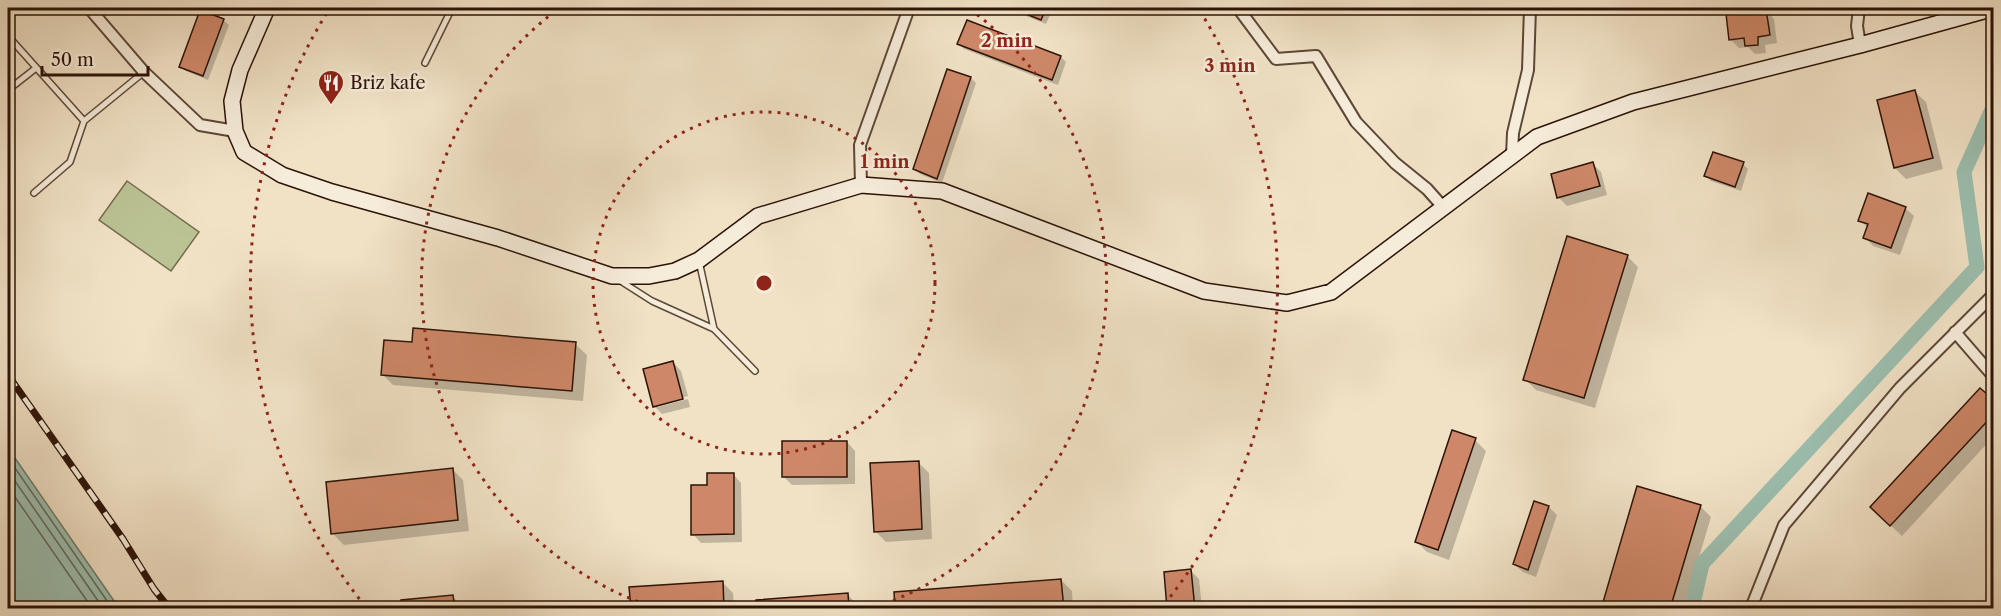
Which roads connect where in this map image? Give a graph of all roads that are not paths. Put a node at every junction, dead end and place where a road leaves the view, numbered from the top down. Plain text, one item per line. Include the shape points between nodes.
1 (89, 8) edge
2 (267, 8) edge
3 (452, 8) edge
4 (909, 8) edge
5 (1238, 8) edge
6 (1530, 8) edge
7 (1858, 8) edge
8 (1994, 8) edge
9 (8, 36) edge
10 (1860, 45) junction
11 (426, 63) dead end
12 (36, 68) junction
13 (144, 72) junction
14 (8, 90) edge
15 (84, 120) junction
16 (235, 131) junction
17 (1512, 155) junction
18 (861, 185) junction
19 (34, 193) dead end
20 (1443, 207) junction
21 (699, 260) junction
22 (612, 276) junction
23 (1994, 294) edge
24 (714, 329) junction
25 (1955, 332) junction
26 (755, 371) dead end
27 (1994, 377) edge
28 (1751, 609) edge

1 - 13 street
2 - 16 street via 240,70 232,102
3 - 11 lane
4 - 18 street via 860,145
5 - 20 street via 1276,59 1316,56 1356,122
6 - 17 street via 1528,70
7 - 10 street
8 - 10 street
9 - 12 lane
10 - 17 street via 1634,102 1537,137
12 - 14 lane
12 - 15 lane
13 - 15 lane
13 - 16 street via 200,125
15 - 19 lane via 70,162
16 - 22 street via 244,152 282,175
17 - 20 street
18 - 20 street via 942,191 1204,291 1287,303 1331,292
18 - 21 street via 758,216
21 - 22 street via 666,273
21 - 24 lane
22 - 24 lane via 652,301
23 - 25 street
24 - 26 lane
25 - 27 street
25 - 28 street via 1900,388 1784,525

